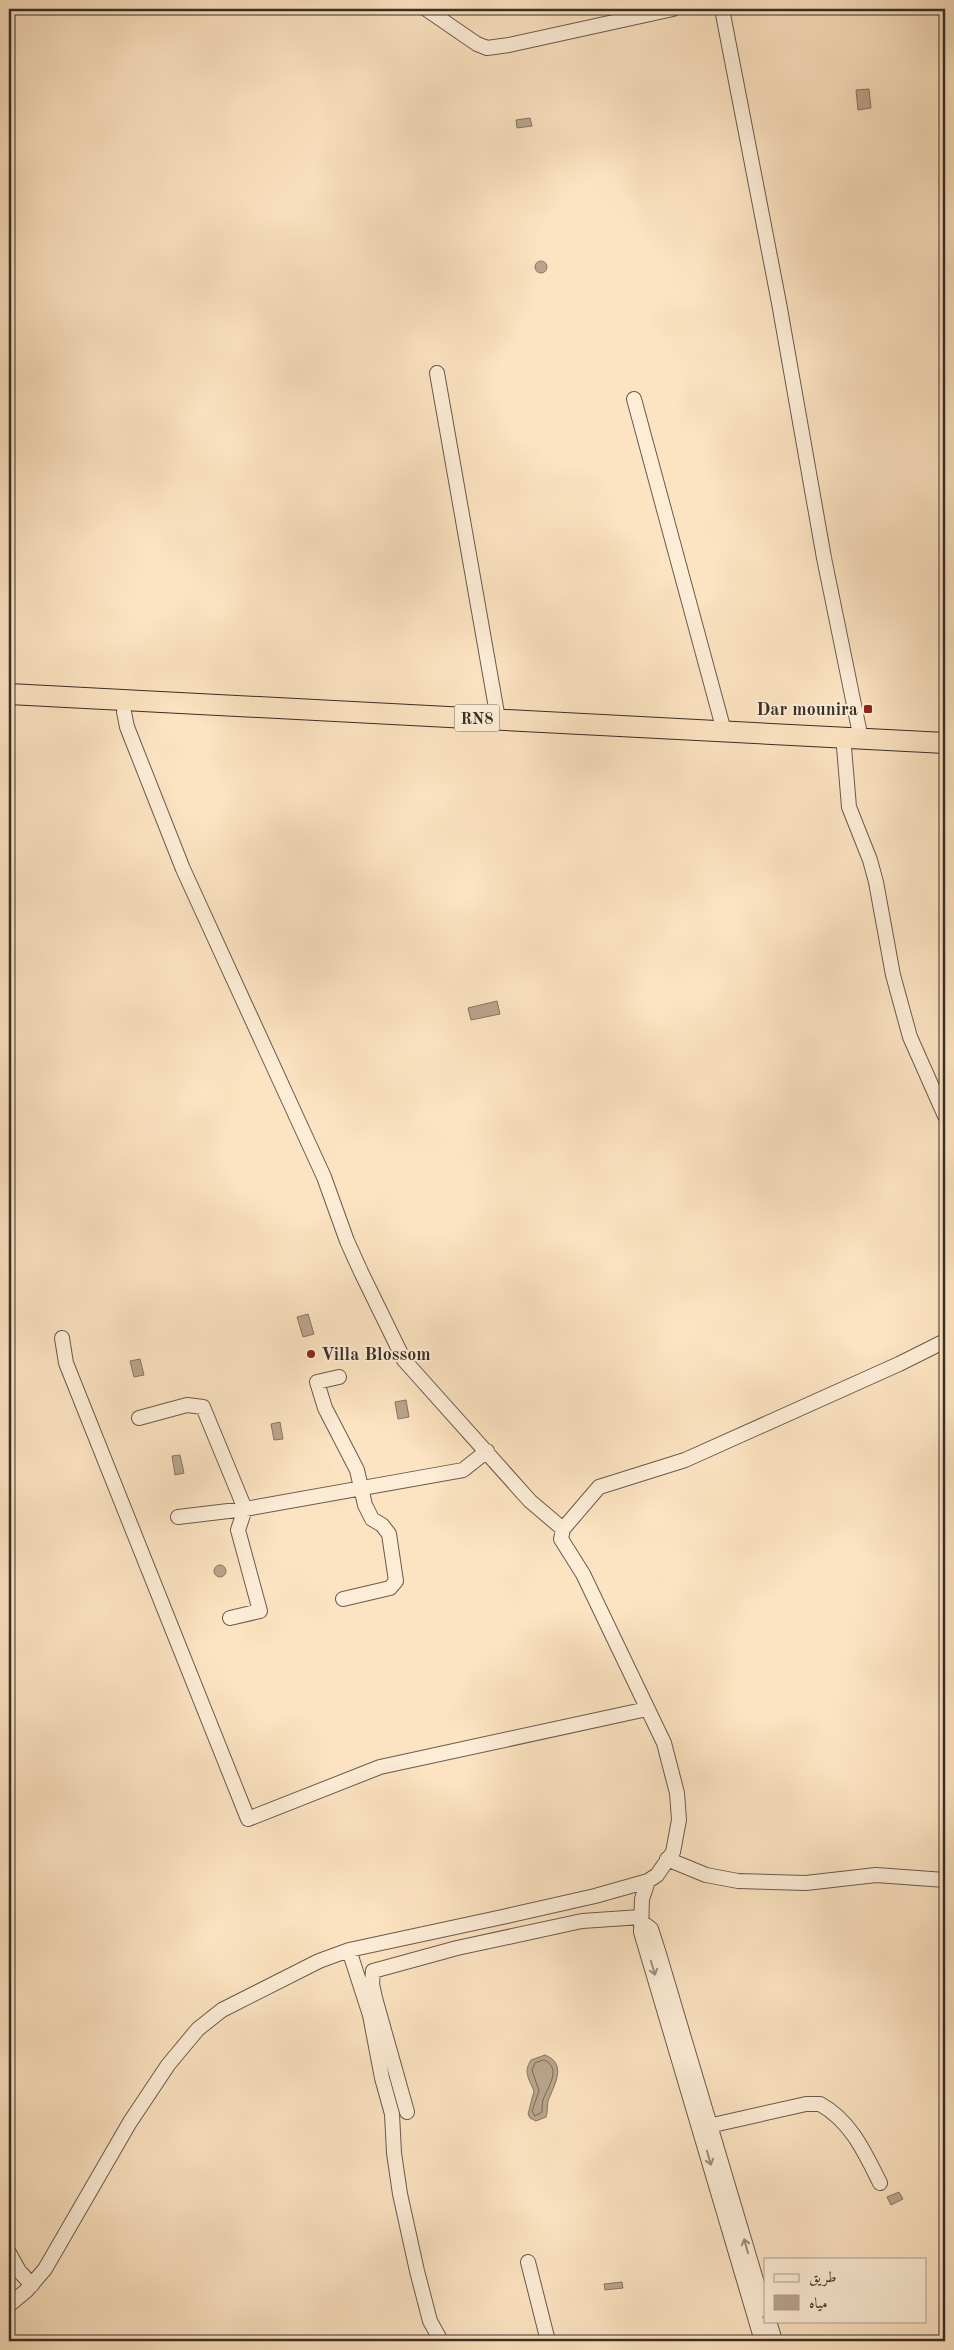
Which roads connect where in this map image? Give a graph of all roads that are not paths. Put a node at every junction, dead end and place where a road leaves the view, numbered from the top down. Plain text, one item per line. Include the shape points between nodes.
1 (426, 9) edge
2 (674, 9) edge
3 (722, 9) edge
4 (437, 373) dead end
5 (634, 399) dead end
6 (9, 694) edge
7 (9, 707) edge
8 (124, 712) junction
9 (498, 719) junction
10 (724, 731) junction
11 (852, 743) junction
12 (945, 743) edge
13 (945, 753) edge
14 (945, 1116) edge
15 (62, 1338) dead end
16 (945, 1341) edge
17 (339, 1377) dead end
18 (139, 1418) dead end
19 (486, 1451) junction
20 (362, 1488) junction
21 (245, 1509) junction
22 (178, 1517) dead end
23 (562, 1528) junction
24 (342, 1599) dead end
25 (230, 1618) dead end
26 (647, 1709) junction
27 (667, 1859) junction
28 (945, 1880) edge
29 (648, 1881) junction
30 (642, 1919) junction
31 (349, 1950) junction
32 (407, 2112) dead end
33 (705, 2126) junction
34 (880, 2183) dead end
35 (9, 2253) edge
36 (528, 2262) dead end
37 (32, 2285) junction
38 (9, 2305) edge
39 (764, 2307) edge
40 (769, 2322) edge
41 (441, 2341) edge
42 (548, 2341) edge
43 (762, 2341) edge
44 (775, 2341) edge

1 - 2 street via 487,48
3 - 11 street via 778,294
4 - 9 street
5 - 10 street
6 - 9 highway, RN8
7 - 8 highway, RN8
8 - 11 highway, RN8 via 308,723
8 - 19 street via 183,869 324,1177 347,1241 376,1306 414,1374
9 - 10 highway, RN8
10 - 11 highway, RN8
11 - 12 highway, RN8
11 - 13 highway, RN8
11 - 14 street via 848,802 876,882 893,975 910,1037
15 - 26 street via 66,1363 248,1819 380,1767
16 - 23 street via 685,1460 607,1483 590,1496
17 - 20 street via 316,1382 325,1408 357,1470
18 - 21 street via 186,1405 203,1407
19 - 20 street via 463,1470
19 - 23 street via 530,1501
20 - 21 street
20 - 24 street via 372,1519 382,1524 389,1534 396,1581 390,1588
21 - 22 street
21 - 25 street via 238,1530 260,1611
23 - 26 street via 561,1539 583,1574
26 - 27 street via 664,1743 677,1793 677,1837 673,1852
27 - 28 street via 706,1875 738,1881 806,1883 876,1874
27 - 29 street via 657,1875
29 - 30 street via 642,1899
29 - 31 street via 596,1896
30 - 32 street via 582,1921 457,1948 373,1972 375,1998
30 - 33 street via 651,1929 659,1954
31 - 37 street via 319,1961 222,2010 198,2029 168,2065 130,2122 62,2243
31 - 41 street via 370,2015 392,2114 400,2194 419,2279 430,2321
33 - 34 street via 806,2104 820,2104 858,2140
39 -> 33 street
33 -> 43 street
35 - 37 street
36 - 42 street
37 - 38 street
40 - 44 street

